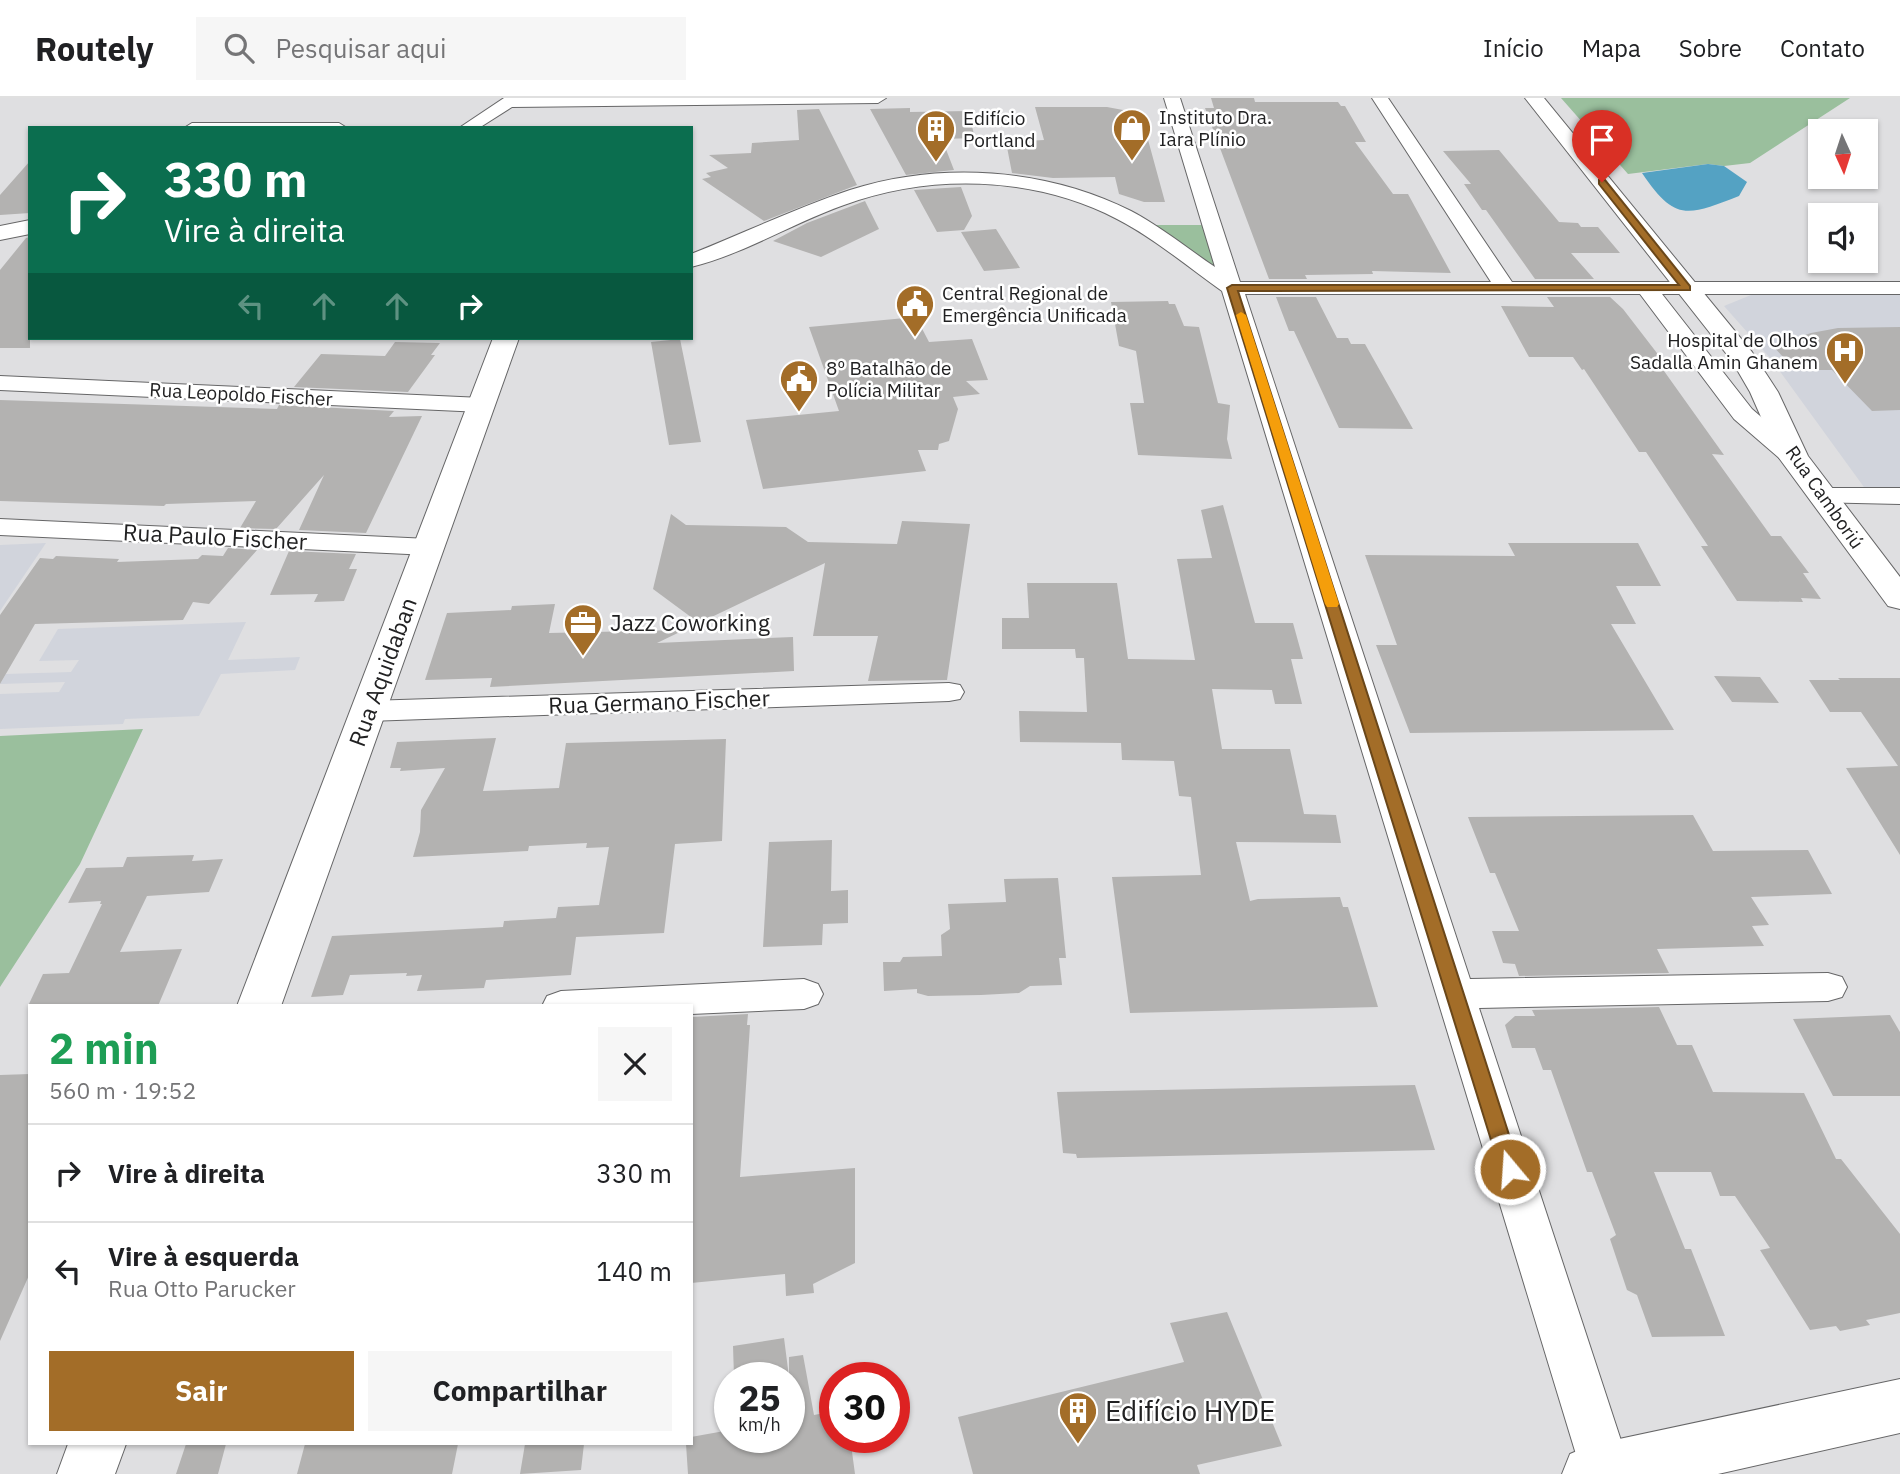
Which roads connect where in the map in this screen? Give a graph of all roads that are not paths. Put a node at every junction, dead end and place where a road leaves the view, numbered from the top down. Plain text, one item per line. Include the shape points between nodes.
1 (878, 98) edge
2 (1172, 98) edge
3 (1380, 98) edge
4 (1534, 98) edge
5 (513, 100) edge
6 (470, 126) edge
7 (0, 233) edge
8 (28, 236) edge
9 (28, 236) edge
10 (0, 242) edge
11 (693, 260) edge
12 (1232, 288) junction
13 (1506, 288) junction
14 (1646, 288) junction
15 (1687, 288) junction
16 (1900, 288) edge
17 (505, 340) edge
18 (0, 383) edge
19 (482, 405) junction
20 (1794, 458) junction
21 (1821, 496) junction
22 (1900, 496) edge
23 (0, 527) edge
24 (429, 547) junction
25 (1900, 600) edge
26 (949, 692) dead end
27 (368, 711) junction
28 (1828, 987) dead end
29 (1455, 993) junction
30 (804, 994) dead end
31 (260, 1004) edge
32 (602, 1004) edge
33 (1900, 1405) edge
34 (97, 1445) edge
35 (1601, 1473) edge
36 (86, 1474) edge

1 - 5 street
2 - 12 street
3 - 13 street
4 - 15 main road, Rua Camboriú
5 - 6 street
7 - 8 main road
9 - 10 main road
11 - 12 street via 862,193 909,183 983,179 1037,186 1107,207
12 - 13 street
12 - 29 street
13 - 14 street
14 - 15 street
14 - 20 street via 1743,414
15 - 16 street
15 - 20 main road, Rua Camboriú via 1755,376
17 - 19 main road, Rua Aquidaban
18 - 19 street, Rua Leopoldo Fischer
19 - 24 main road, Rua Aquidaban
20 - 21 main road, Rua Camboriú
21 - 22 street
21 - 25 main road, Rua Camboriú
23 - 24 street, Rua Paulo Fischer
24 - 27 main road, Rua Aquidaban
26 - 27 street, Rua Germano Fischer
27 - 31 main road, Rua Aquidaban
28 - 29 street
29 - 35 street
30 - 32 street
33 - 35 main road
34 - 36 main road

